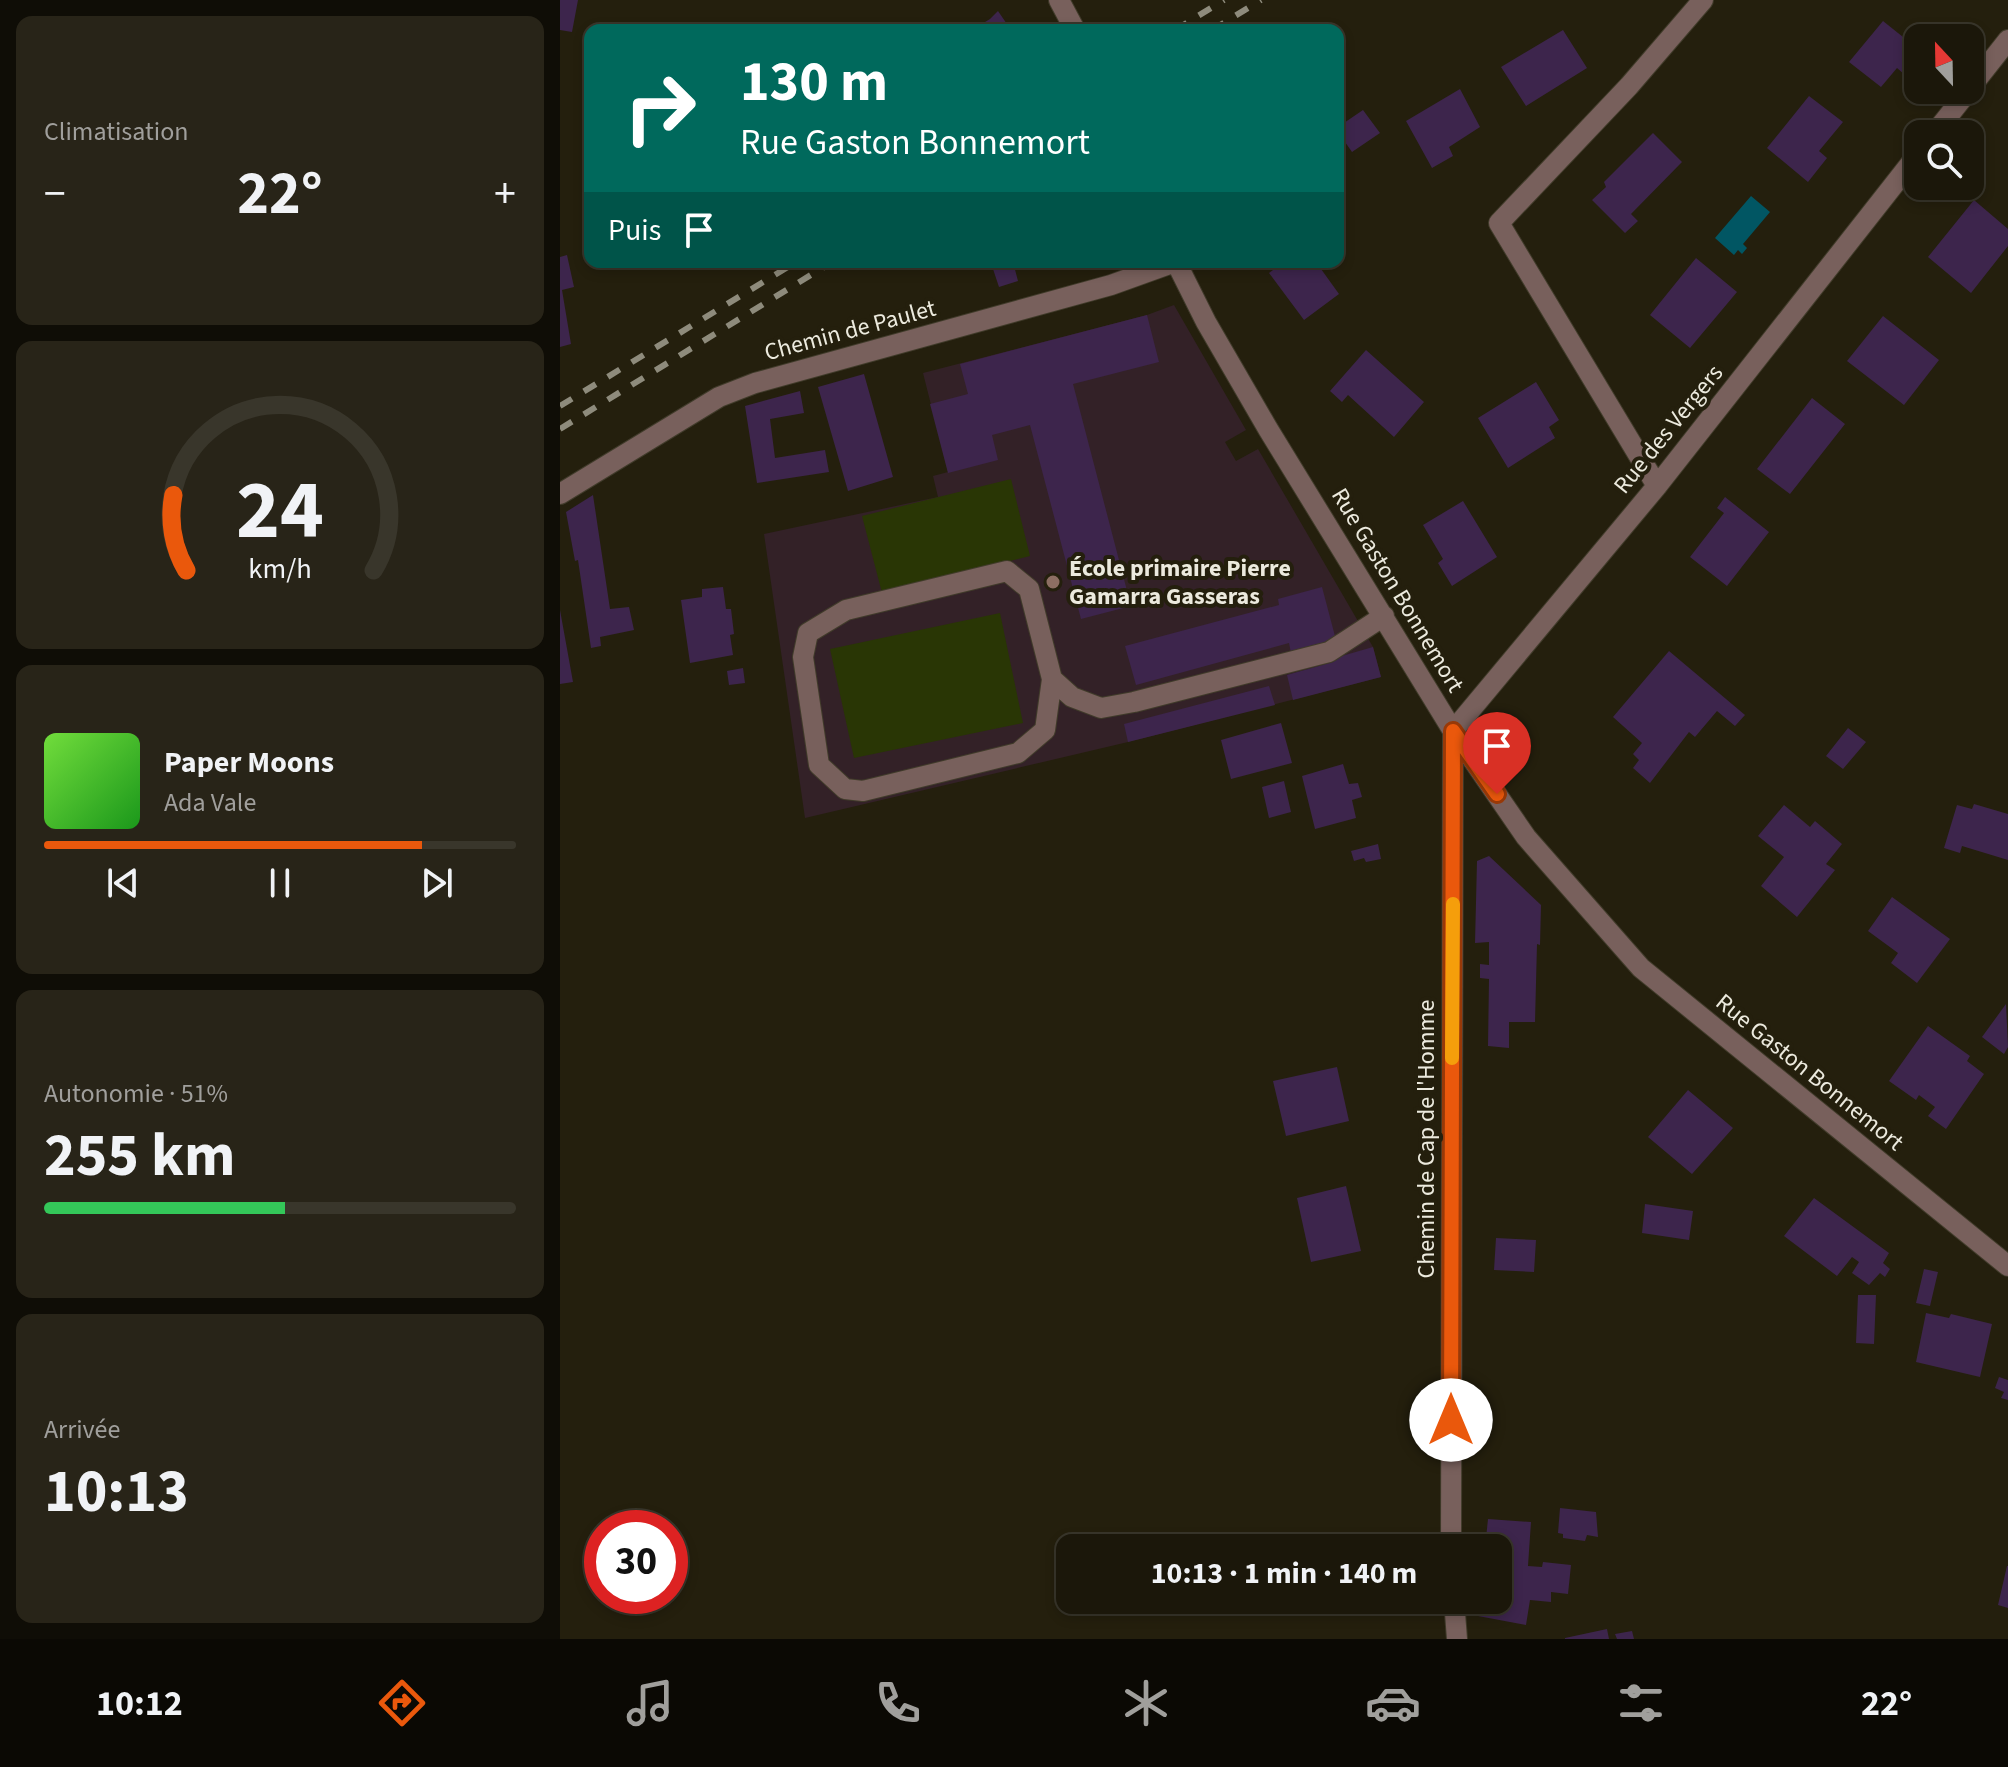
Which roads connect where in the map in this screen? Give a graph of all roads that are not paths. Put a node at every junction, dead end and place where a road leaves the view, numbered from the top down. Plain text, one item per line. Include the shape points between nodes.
1 (1059, 0) edge
2 (1703, 0) edge
3 (1072, 24) edge
4 (2008, 40) edge
5 (1984, 70) edge
6 (1957, 104) edge
7 (1945, 120) edge
8 (1904, 172) edge
9 (1158, 268) edge
10 (1178, 268) edge
11 (1657, 486) junction
12 (560, 494) edge
13 (1384, 616) junction
14 (1052, 679) junction
15 (1453, 731) junction
16 (2008, 1266) edge
17 (1451, 1534) edge
18 (1455, 1614) edge
19 (1457, 1639) edge

1 - 3 street
2 - 11 street via 1499,223
4 - 5 street
6 - 7 street
8 - 11 street, Rue des Vergers
9 - 12 street, Chemin de Paulet via 755,383 719,397
10 - 13 street, Rue Gaston Bonnemort via 1241,383
11 - 15 street, Rue des Vergers
13 - 14 street via 1329,652 1134,702 1101,708 1072,697
13 - 15 street, Rue Gaston Bonnemort
14 - 14 street via 1029,589 1007,571 846,610 808,633 803,657 819,765 845,789 863,791 1018,753 1045,730
15 - 16 street, Rue Gaston Bonnemort via 1526,837 1641,968
15 - 17 street, Chemin de Cap de l'Homme
18 - 19 street

